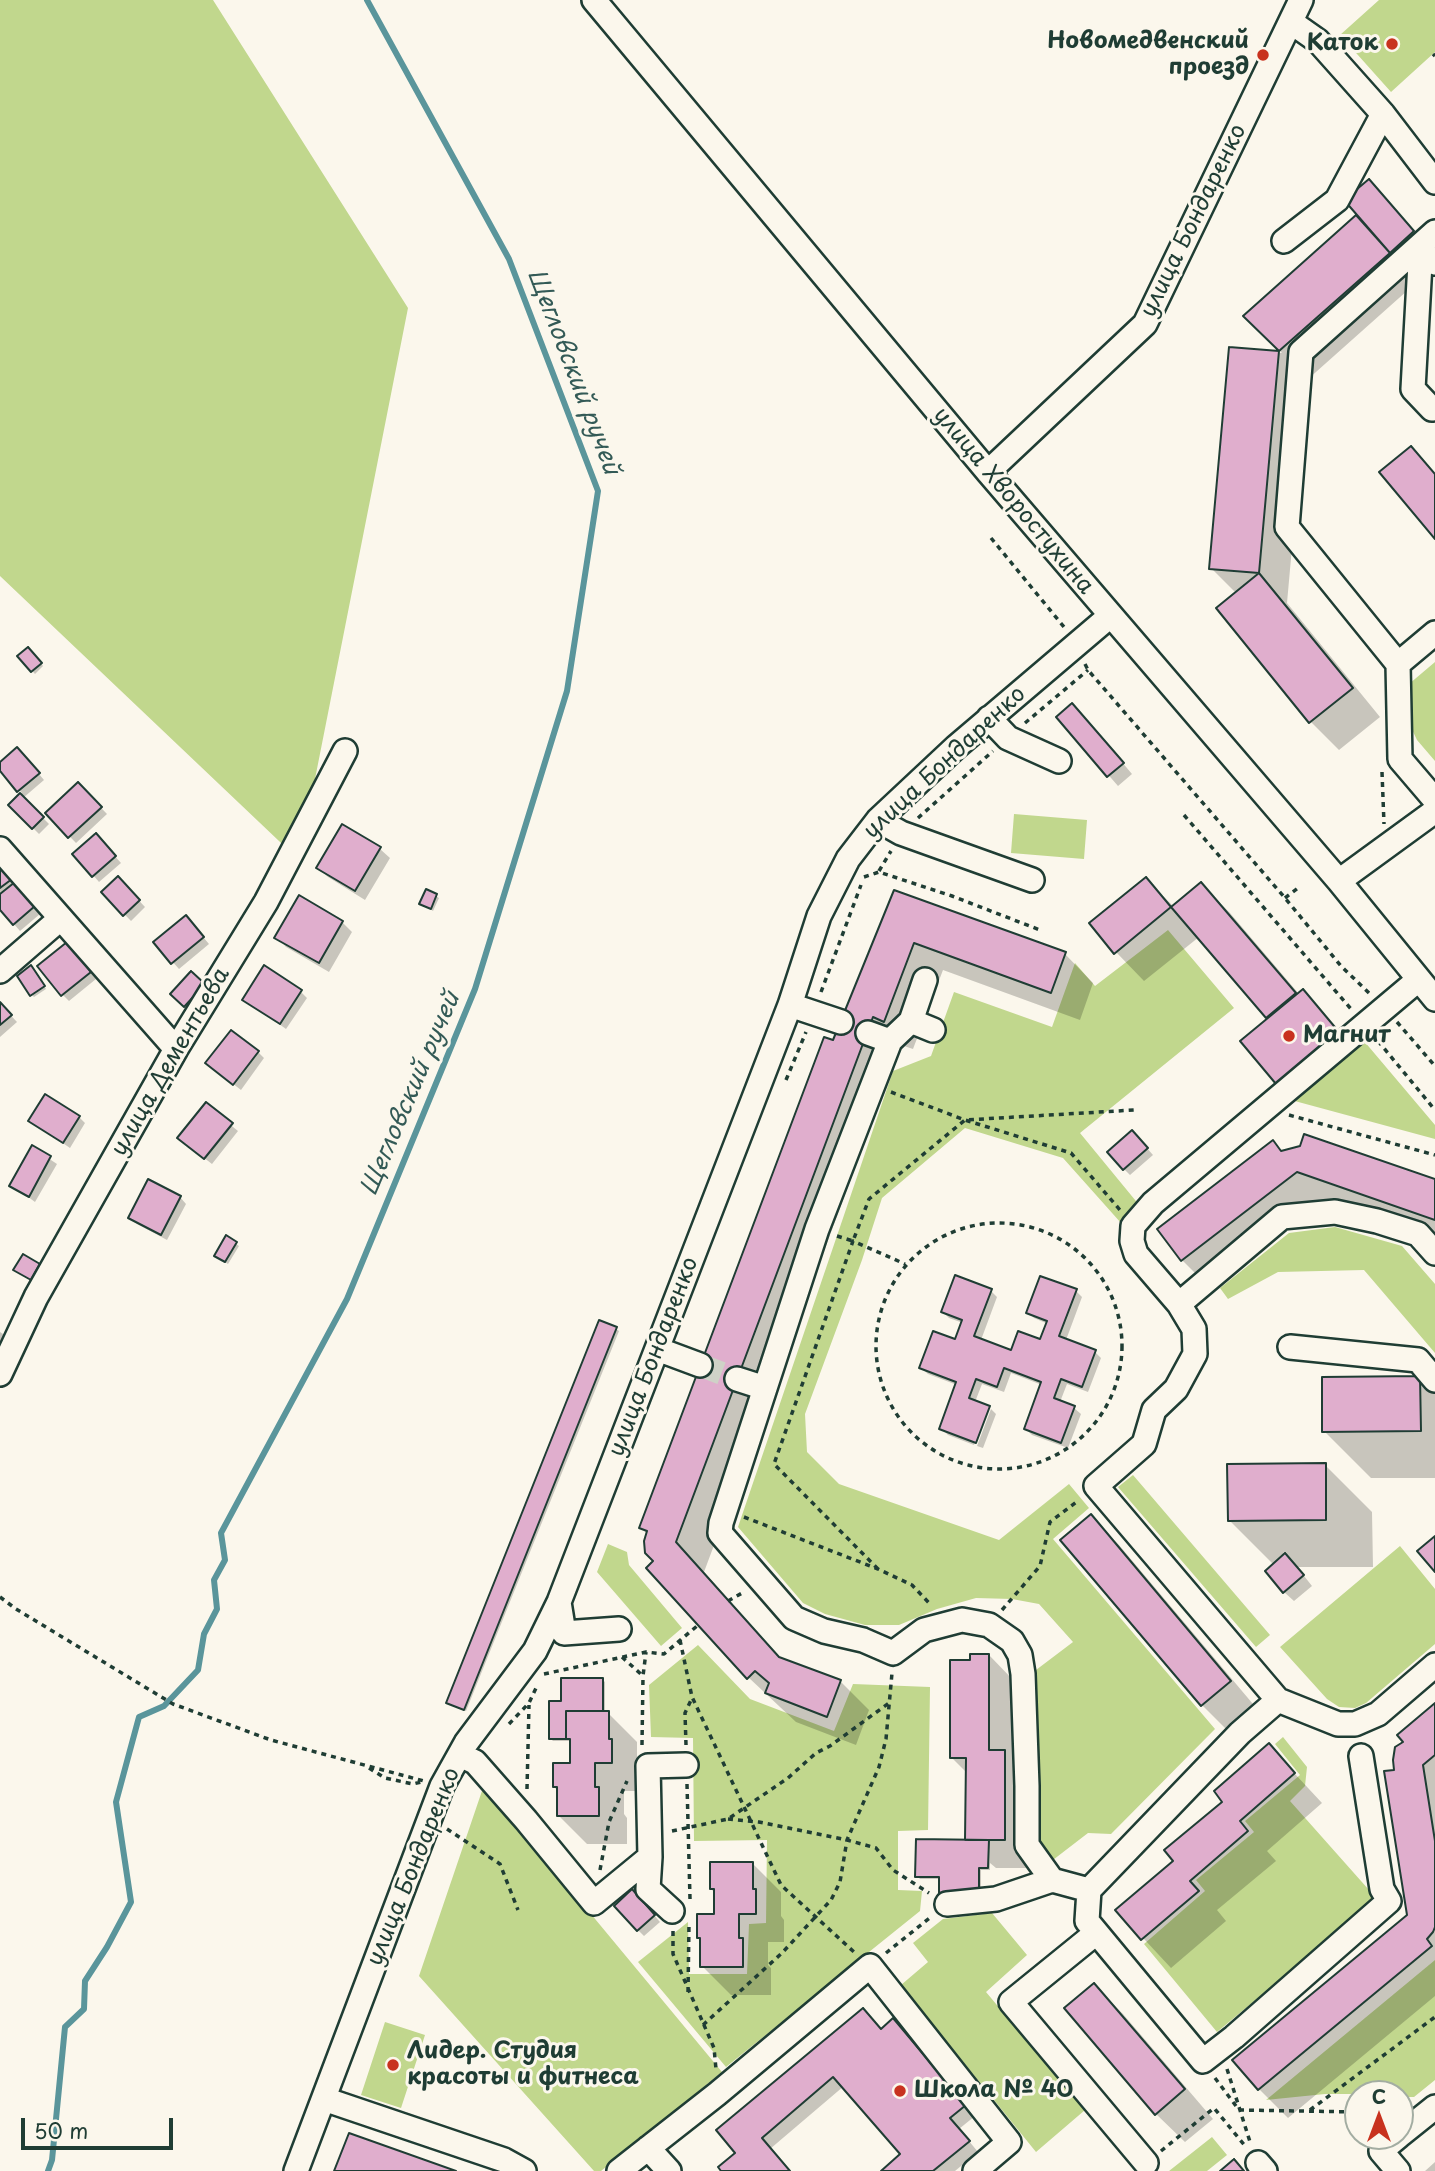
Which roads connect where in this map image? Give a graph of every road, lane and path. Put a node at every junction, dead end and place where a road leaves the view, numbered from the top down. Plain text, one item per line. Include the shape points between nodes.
1 (594, 0) edge
2 (1301, 0) edge
3 (1291, 22) junction
4 (1383, 114) junction
5 (1435, 182) edge
6 (1284, 241) dead end
7 (1430, 246) edge
8 (1432, 409) dead end
9 (988, 472) junction
10 (991, 538) dead end
11 (1110, 616) junction
12 (1435, 633) edge
13 (1077, 643) junction
14 (1398, 664) junction
15 (989, 718) junction
16 (345, 751) dead end
17 (1059, 761) dead end
18 (1381, 762) dead end
19 (1435, 800) edge
20 (1435, 811) edge
21 (1184, 815) dead end
22 (878, 820) junction
23 (1385, 831) dead end
24 (0, 849) edge
25 (1032, 880) dead end
26 (1339, 881) junction
27 (1298, 888) dead end
28 (1285, 898) junction
29 (60, 919) junction
30 (0, 971) edge
31 (925, 980) dead end
32 (1418, 980) junction
33 (1435, 999) edge
34 (790, 1005) junction
35 (1385, 1009) junction
36 (911, 1021) junction
37 (841, 1022) dead end
38 (1365, 1025) junction
39 (933, 1030) dead end
40 (868, 1033) dead end
41 (890, 1041) junction
42 (176, 1049) junction
43 (1435, 1066) edge
44 (872, 1086) junction
45 (1268, 1109) junction
46 (1134, 1110) dead end
47 (1435, 1110) edge
48 (965, 1120) junction
49 (1435, 1155) edge
50 (1133, 1226) junction
51 (817, 1229) junction
52 (853, 1241) junction
53 (1435, 1253) edge
54 (905, 1264) junction
55 (1179, 1304) junction
56 (1290, 1347) dead end
57 (657, 1349) junction
58 (700, 1365) tunnel mouth
59 (0, 1374) edge
60 (737, 1379) tunnel mouth
61 (1435, 1380) edge
62 (765, 1388) junction
63 (1096, 1486) junction
64 (725, 1510) junction
65 (878, 1569) junction
66 (0, 1597) edge
67 (559, 1602) junction
68 (948, 1623) junction
69 (989, 1625) junction
70 (697, 1626) dead end
71 (620, 1629) dead end
72 (680, 1640) junction
73 (646, 1652) junction
74 (893, 1653) junction
75 (622, 1657) junction
76 (1435, 1665) edge
77 (543, 1675) dead end
78 (643, 1676) junction
79 (692, 1697) junction
80 (1279, 1700) junction
81 (529, 1703) dead end
82 (889, 1703) junction
83 (643, 1745) dead end
84 (460, 1755) junction
85 (1361, 1756) dead end
86 (686, 1765) junction
87 (365, 1766) junction
88 (631, 1770) dead end
89 (745, 1808) junction
90 (728, 1819) junction
91 (526, 1820) junction
92 (751, 1821) junction
93 (442, 1826) dead end
94 (688, 1827) junction
95 (847, 1840) junction
96 (650, 1857) junction
97 (1052, 1880) junction
98 (1089, 1890) junction
99 (594, 1903) junction
100 (947, 1904) junction
101 (518, 1910) dead end
102 (684, 1914) junction
103 (816, 1917) junction
104 (1096, 1933) junction
105 (870, 1966) junction
106 (688, 1992) junction
107 (1435, 2017) edge
108 (703, 2025) junction
109 (1234, 2037) junction
110 (1203, 2061) junction
111 (717, 2094) junction
112 (324, 2099) junction
113 (1435, 2106) edge
114 (1239, 2110) junction
115 (1309, 2111) junction
116 (1344, 2112) edge
117 (1414, 2124) edge
118 (648, 2148) junction
119 (1382, 2150) edge
120 (1146, 2163) joint
121 (1260, 2165) edge
122 (296, 2171) edge
123 (524, 2171) edge
124 (619, 2171) edge
125 (669, 2171) edge
126 (975, 2171) edge
127 (1398, 2171) edge

1 - 9 street, улица Хворостухина
2 - 3 street, улица Бондаренко
3 - 4 street via 1318,40
3 - 9 street, улица Бондаренко via 1144,324
4 - 5 street
4 - 6 street via 1337,200
7 - 8 street via 1413,389
7 - 14 street via 1301,352 1287,527
9 - 11 street, улица Хворостухина
10 - 13 path
11 - 13 street, улица Бондаренко
11 - 26 street, улица Хворостухина
12 - 14 street
13 - 15 street, улица Бондаренко
13 - 28 path via 1088,670
14 - 19 street via 1400,759
15 - 17 street via 1008,738
15 - 22 street, улица Бондаренко
16 - 42 street, улица Дементьева via 266,902
18 - 23 path
20 - 26 street
21 - 38 path
22 - 25 street via 901,833
22 - 34 street, улица Бондаренко via 848,859 819,916
24 - 29 street
26 - 32 street, улица Хворостухина
27 - 28 path
28 - 35 path via 1341,966
29 - 30 street
29 - 42 street
31 - 36 street
32 - 33 street, улица Хворостухина
32 - 35 street
34 - 37 street
34 - 57 street, улица Бондаренко
35 - 38 street
35 - 43 path
36 - 39 street
36 - 41 street
38 - 45 street
38 - 47 path
40 - 41 street
41 - 44 street
42 - 59 street, улица Дементьева via 36,1297
44 - 48 path
44 - 51 street
45 - 49 path
45 - 50 street via 1153,1203
46 - 48 path
48 - 50 path via 1071,1153
48 - 52 path via 869,1199
50 - 55 street via 1136,1254
51 - 52 path
51 - 62 street
52 - 54 path
52 - 65 path via 774,1464
53 - 55 street via 1418,1234 1377,1221 1335,1212 1282,1217
54 - 54 path via 883,1300 875,1342 881,1384 900,1422 932,1450 971,1467 1003,1469 1054,1458 1088,1433 1112,1397 1122,1363 1122,1328 1112,1295 1093,1265 1066,1242 1035,1227 1000,1222 965,1227 932,1241
55 - 63 street via 1194,1329 1195,1354 1176,1390 1154,1410 1144,1444
56 - 61 street via 1418,1360
57 - 58 street
57 - 67 street, улица Бондаренко
60 - 62 street
62 - 64 street
63 - 69 path via 1050,1522 1040,1566
63 - 80 street
64 - 65 path
64 - 74 street via 720,1533 794,1618
65 - 68 path via 912,1585
66 - 87 path via 173,1704 271,1740
67 - 71 street via 564,1633
67 - 84 street, улица Бондаренко via 535,1651
68 - 69 street via 962,1620
68 - 74 street via 925,1630
69 - 97 street via 1012,1641 1020,1655 1027,1845
70 - 72 path
72 - 73 path via 664,1654
72 - 79 path
73 - 75 path
73 - 78 path
74 - 82 path
75 - 77 path
75 - 78 path
76 - 80 street via 1378,1714 1355,1724 1338,1724
78 - 83 path
79 - 86 path via 685,1713
79 - 89 path
80 - 98 street via 1240,1733
81 - 91 path
82 - 89 path
82 - 95 path via 879,1767
84 - 91 street via 475,1762
84 - 112 street, улица Бондаренко via 442,1786
85 - 109 street via 1382,1889 1389,1901
86 - 94 path
86 - 96 street via 648,1766
87 - 87 path via 413,1784 426,1781
88 - 99 path via 609,1822
89 - 90 path
89 - 92 path
90 - 92 path
90 - 94 path
91 - 99 street
92 - 95 path
92 - 103 path via 781,1885
93 - 101 path via 500,1864
94 - 96 path via 673,1830
94 - 102 path
95 - 100 path via 876,1848 893,1870
95 - 103 path via 840,1882
96 - 99 street
96 - 102 street via 648,1889
97 - 98 street
97 - 100 street via 996,1899
98 - 104 street via 1087,1921
100 - 105 path
102 - 106 path
102 - 106 path via 673,1954
103 - 105 path
103 - 108 path
104 - 110 street
104 - 120 street via 1012,2002
105 - 111 street
105 - 126 street via 1009,2142
106 - 108 path
107 - 115 path
108 - 111 path via 714,2048
109 - 110 street
109 - 114 path via 1226,2068
110 - 114 path
111 - 118 street
112 - 122 street, улица Бондаренко
112 - 123 street via 504,2160
113 - 117 street
114 - 115 path
114 - 121 path
115 - 116 path
118 - 124 street
118 - 125 street
119 - 127 street
120 - 121 path via 1214,2108

